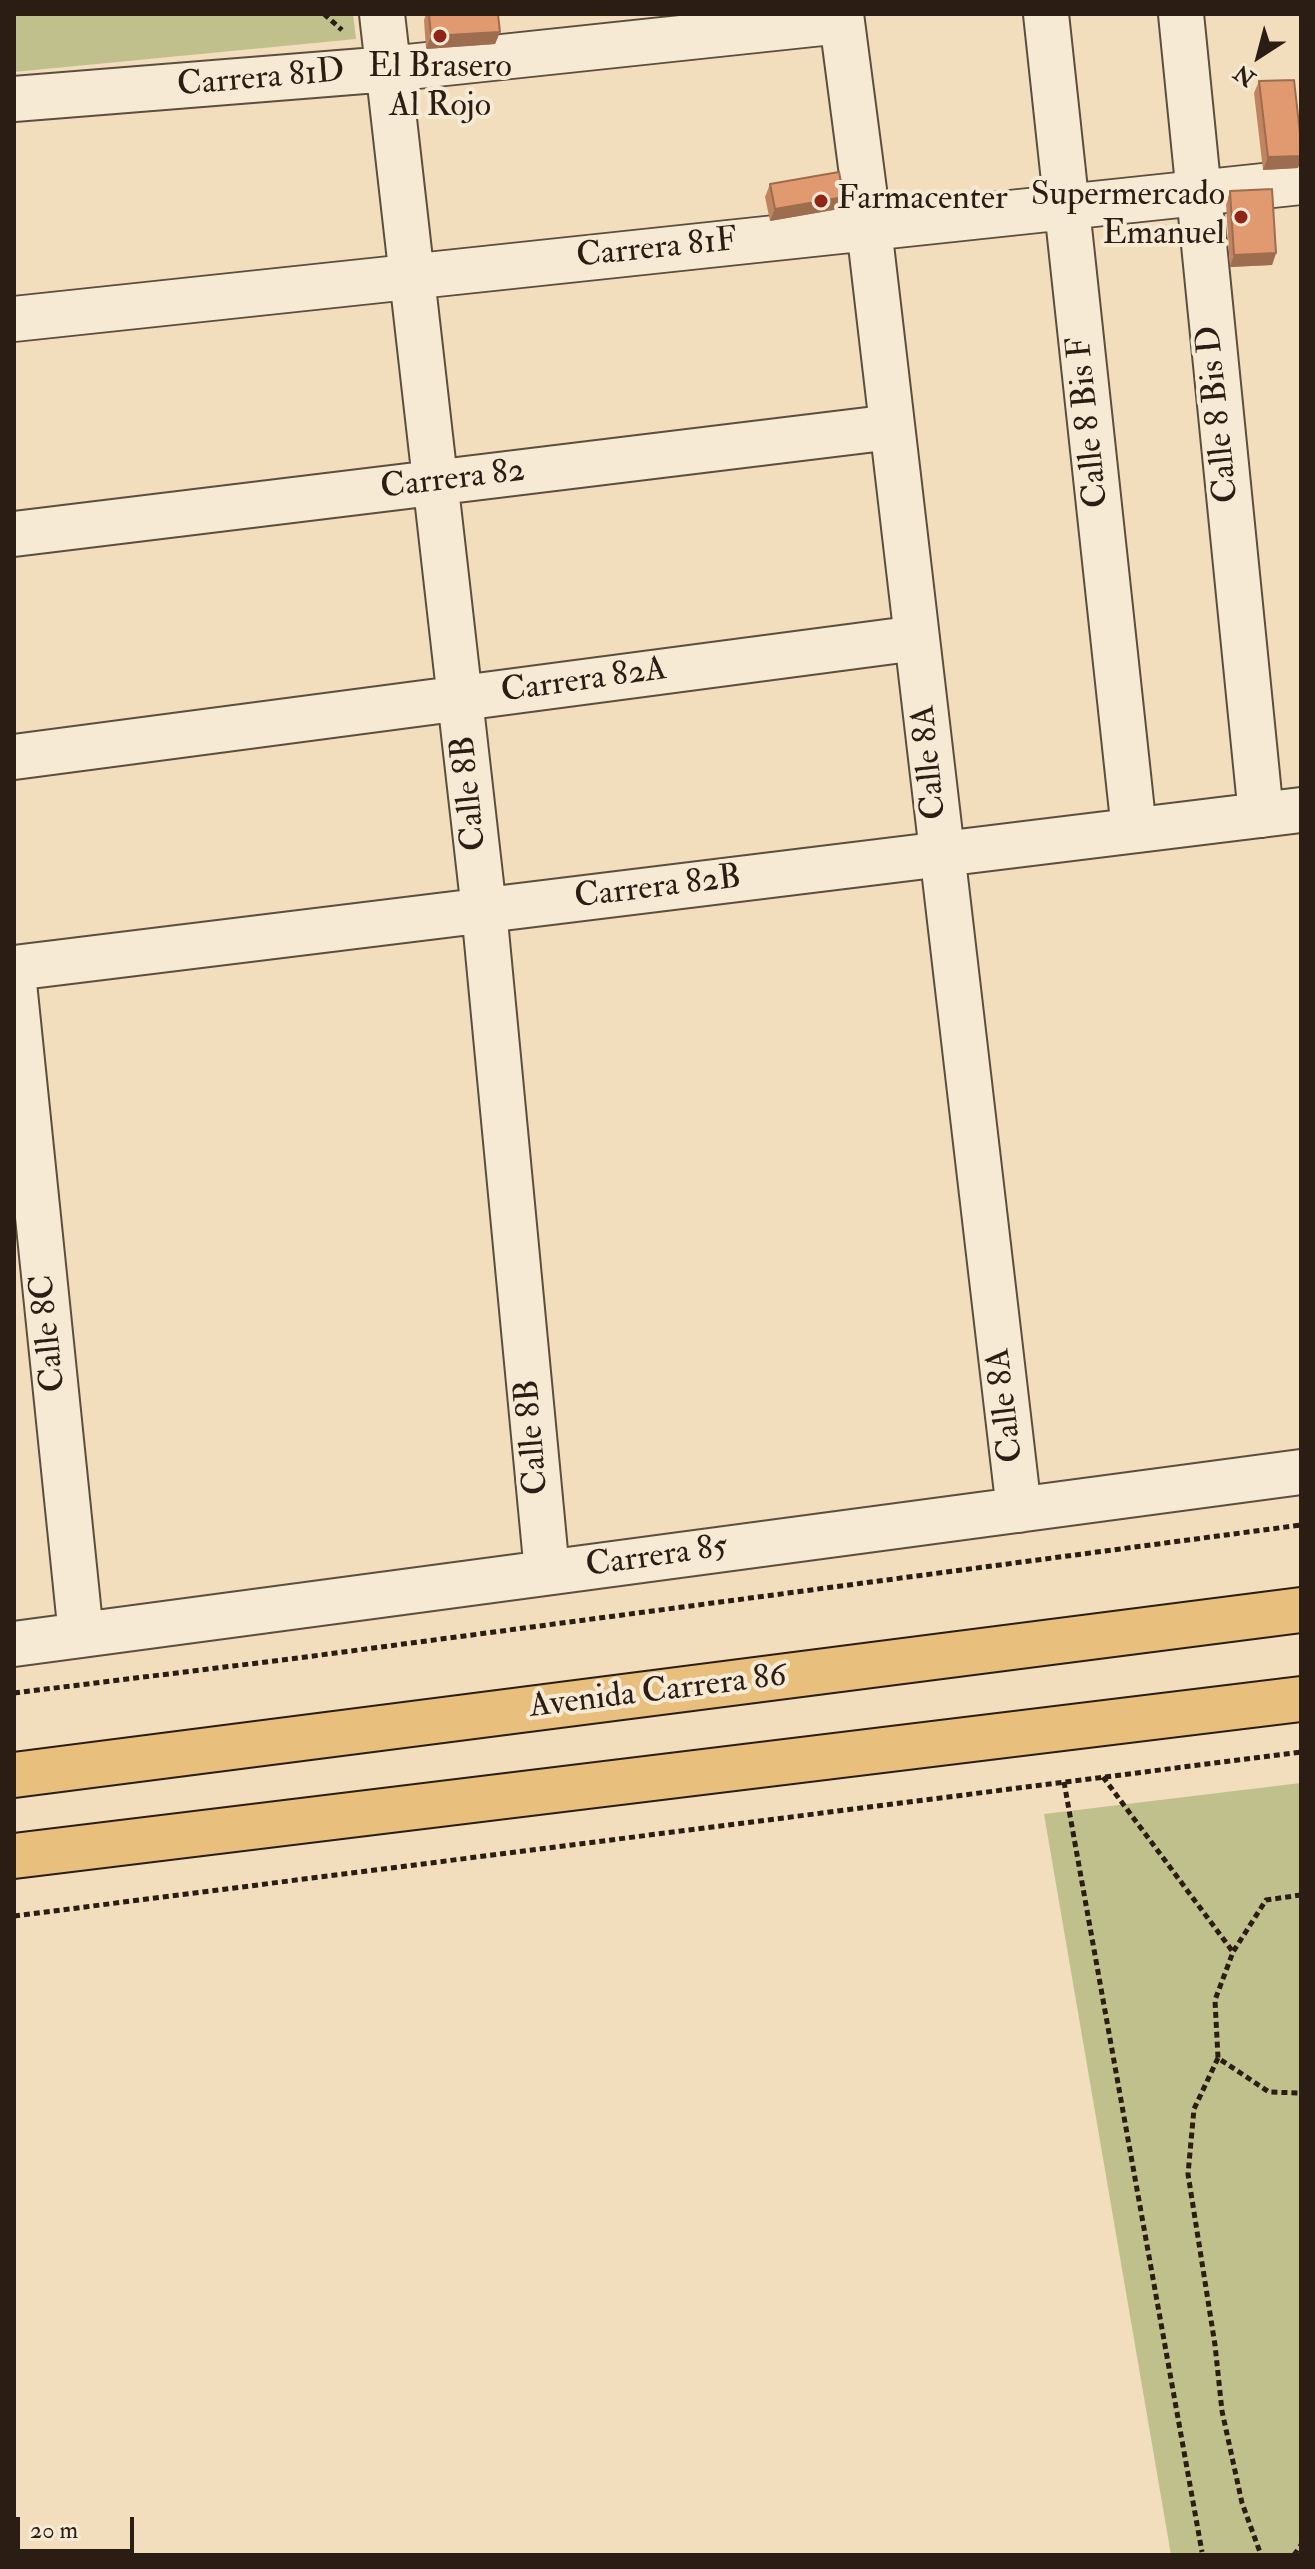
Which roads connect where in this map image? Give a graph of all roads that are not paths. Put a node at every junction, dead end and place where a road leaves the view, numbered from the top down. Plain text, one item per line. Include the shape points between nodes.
1 (382, 14) edge
2 (1046, 14) edge
3 (1181, 14) edge
4 (841, 18) edge
5 (389, 69) junction
6 (14, 99) edge
7 (1301, 182) edge
8 (1197, 193) junction
9 (1067, 207) junction
10 (869, 228) junction
11 (412, 276) junction
12 (14, 319) edge
13 (892, 427) junction
14 (436, 483) junction
15 (14, 534) edge
16 (917, 638) junction
17 (460, 698) junction
18 (14, 757) edge
19 (1281, 812) edge
20 (1134, 830) junction
21 (941, 854) junction
22 (484, 910) junction
23 (14, 968) edge
24 (14, 983) edge
25 (1301, 1472) edge
26 (1019, 1510) junction
27 (547, 1572) junction
28 (1301, 1610) edge
29 (81, 1635) junction
30 (14, 1644) edge
31 (1301, 1699) edge
32 (14, 1775) edge
33 (14, 1856) edge

1 - 5 street, Calle 8B
2 - 9 street, Calle 8 Bis F
3 - 8 street, Calle 8 Bis D
4 - 5 street, Carrera 81D
4 - 10 street, Calle 8A
5 - 6 street, Carrera 81D
5 - 11 street, Calle 8B
7 - 8 street, Carrera 81F
8 - 9 street, Carrera 81F
8 - 19 street, Calle 8 Bis D
9 - 10 street, Carrera 81F
9 - 20 street, Calle 8 Bis F
10 - 11 street, Carrera 81F
10 - 13 street, Calle 8A
11 - 12 street, Carrera 81F
11 - 14 street, Calle 8B
13 - 14 street, Carrera 82
13 - 16 street, Calle 8A
14 - 15 street, Carrera 82
14 - 17 street, Calle 8B
16 - 17 street, Carrera 82A
16 - 21 street, Calle 8A
17 - 18 street, Carrera 82A
17 - 22 street, Calle 8B
19 - 20 street, Carrera 82B
20 - 21 street, Carrera 82B
21 - 22 street, Carrera 82B
21 - 26 street, Calle 8A
22 - 23 street, Carrera 82B
22 - 27 street, Calle 8B
24 - 29 street, Calle 8C
25 - 26 street, Carrera 85
26 - 27 street, Carrera 85
27 - 29 street, Carrera 85
28 - 32 main road, Avenida Carrera 86
29 - 30 street, Carrera 85
31 - 33 main road

